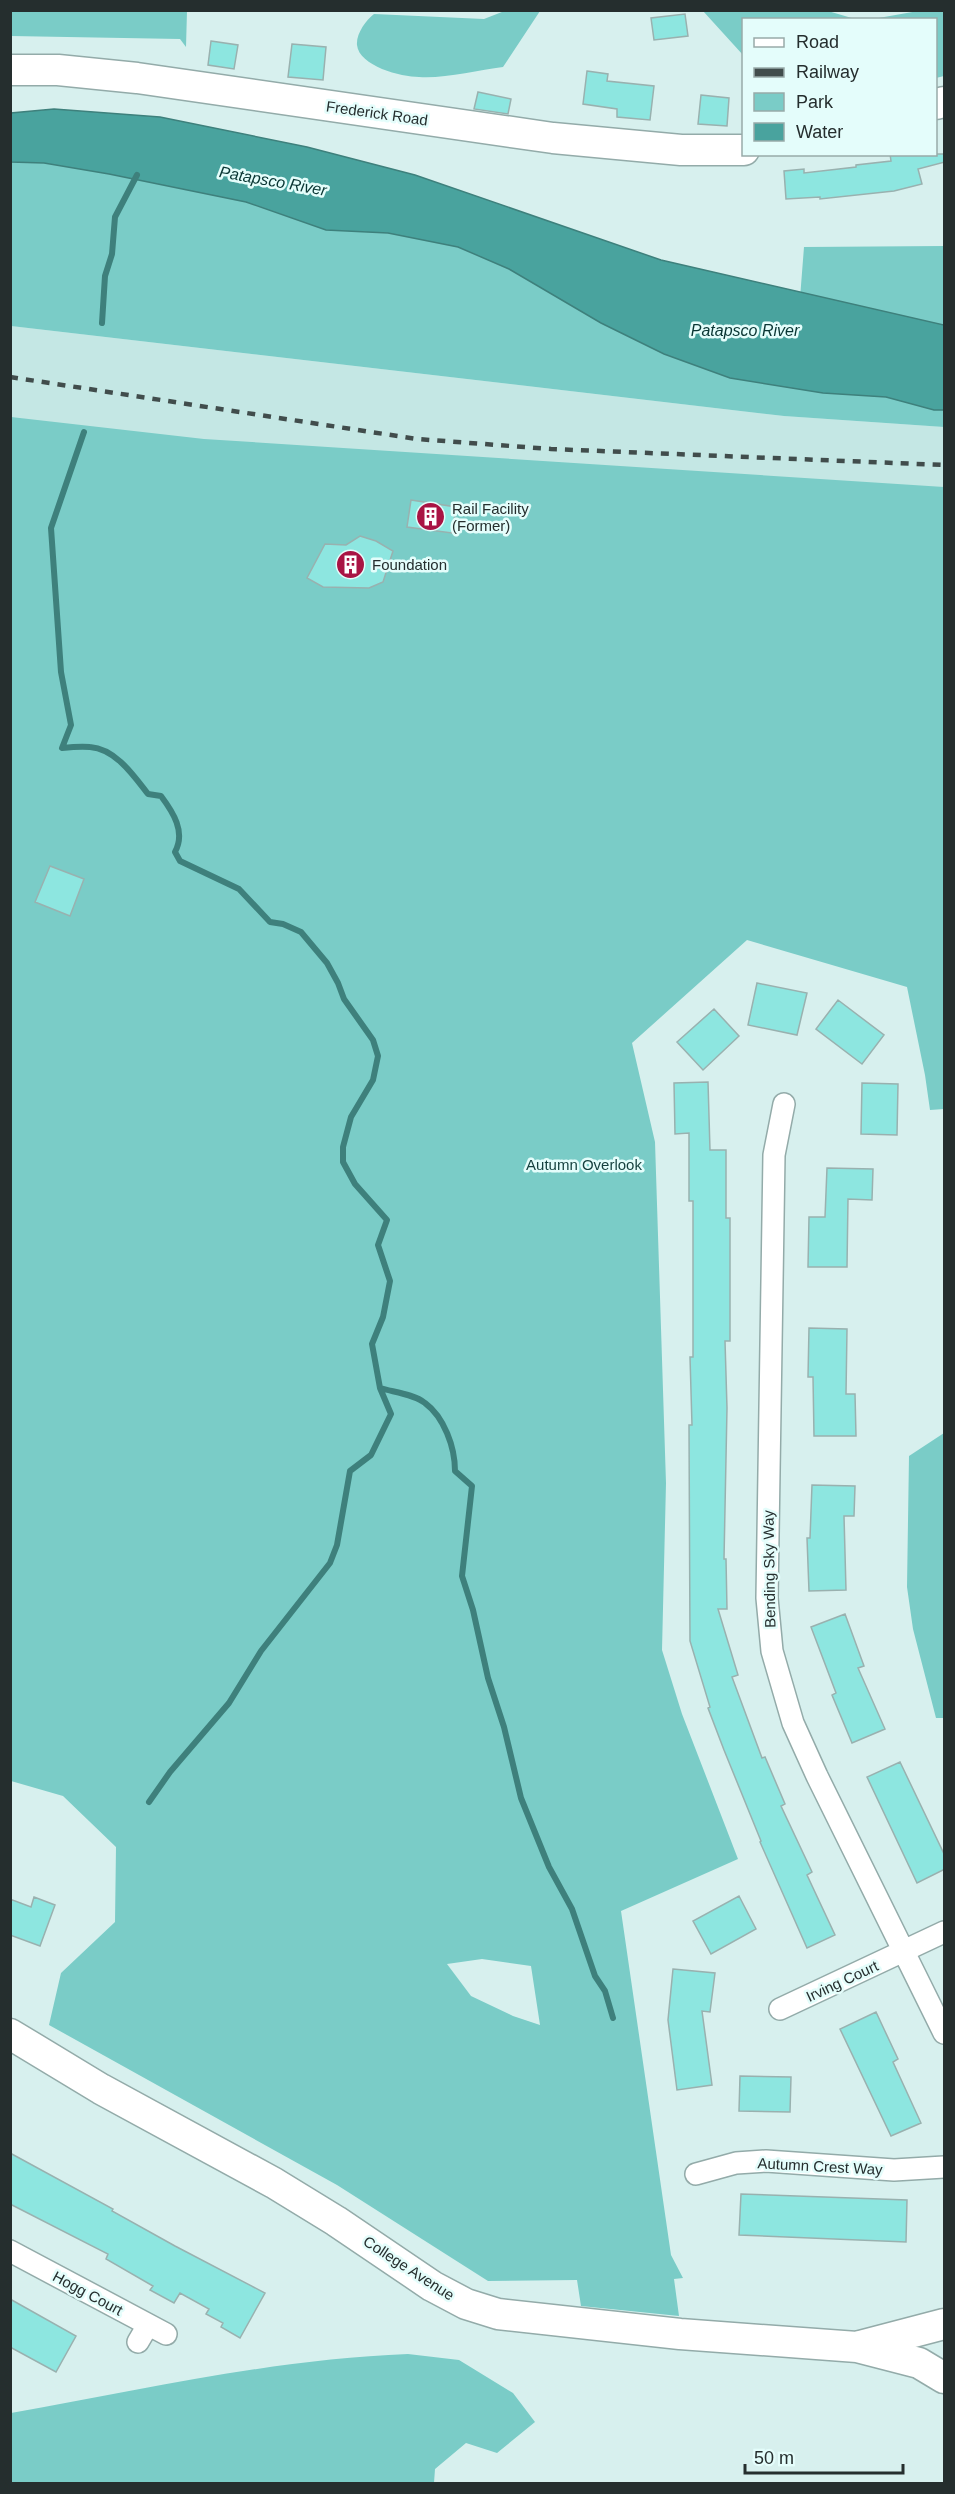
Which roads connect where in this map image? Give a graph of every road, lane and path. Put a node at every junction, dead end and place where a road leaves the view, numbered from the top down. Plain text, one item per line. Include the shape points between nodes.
1 (10, 70) edge
2 (742, 150) edge
3 (784, 1104) dead end
4 (945, 1932) edge
5 (904, 1953) junction
6 (780, 2009) dead end
7 (945, 2033) edge
8 (10, 2034) edge
9 (945, 2167) edge
10 (696, 2174) dead end
11 (10, 2251) edge
12 (945, 2324) edge
13 (150, 2334) dead end
14 (945, 2336) edge
15 (857, 2347) junction
16 (945, 2370) edge
17 (945, 2378) edge

1 - 2 street, Frederick Road via 58,70 137,78 553,138 681,150
3 - 5 street, Bending Sky Way via 774,1155 767,1599 772,1651 793,1723
4 - 5 street, Irving Court
5 - 6 street, Irving Court
5 - 7 street, Bending Sky Way
8 - 15 street, College Avenue via 101,2089 274,2182 432,2286 466,2304 498,2314 543,2319
9 - 10 street, Autumn Crest Way via 894,2170 766,2161 736,2163
11 - 13 street, Hogg Court
12 - 15 street, College Avenue
14 - 16 street via 941,2362
15 - 17 street, College Avenue via 919,2363

